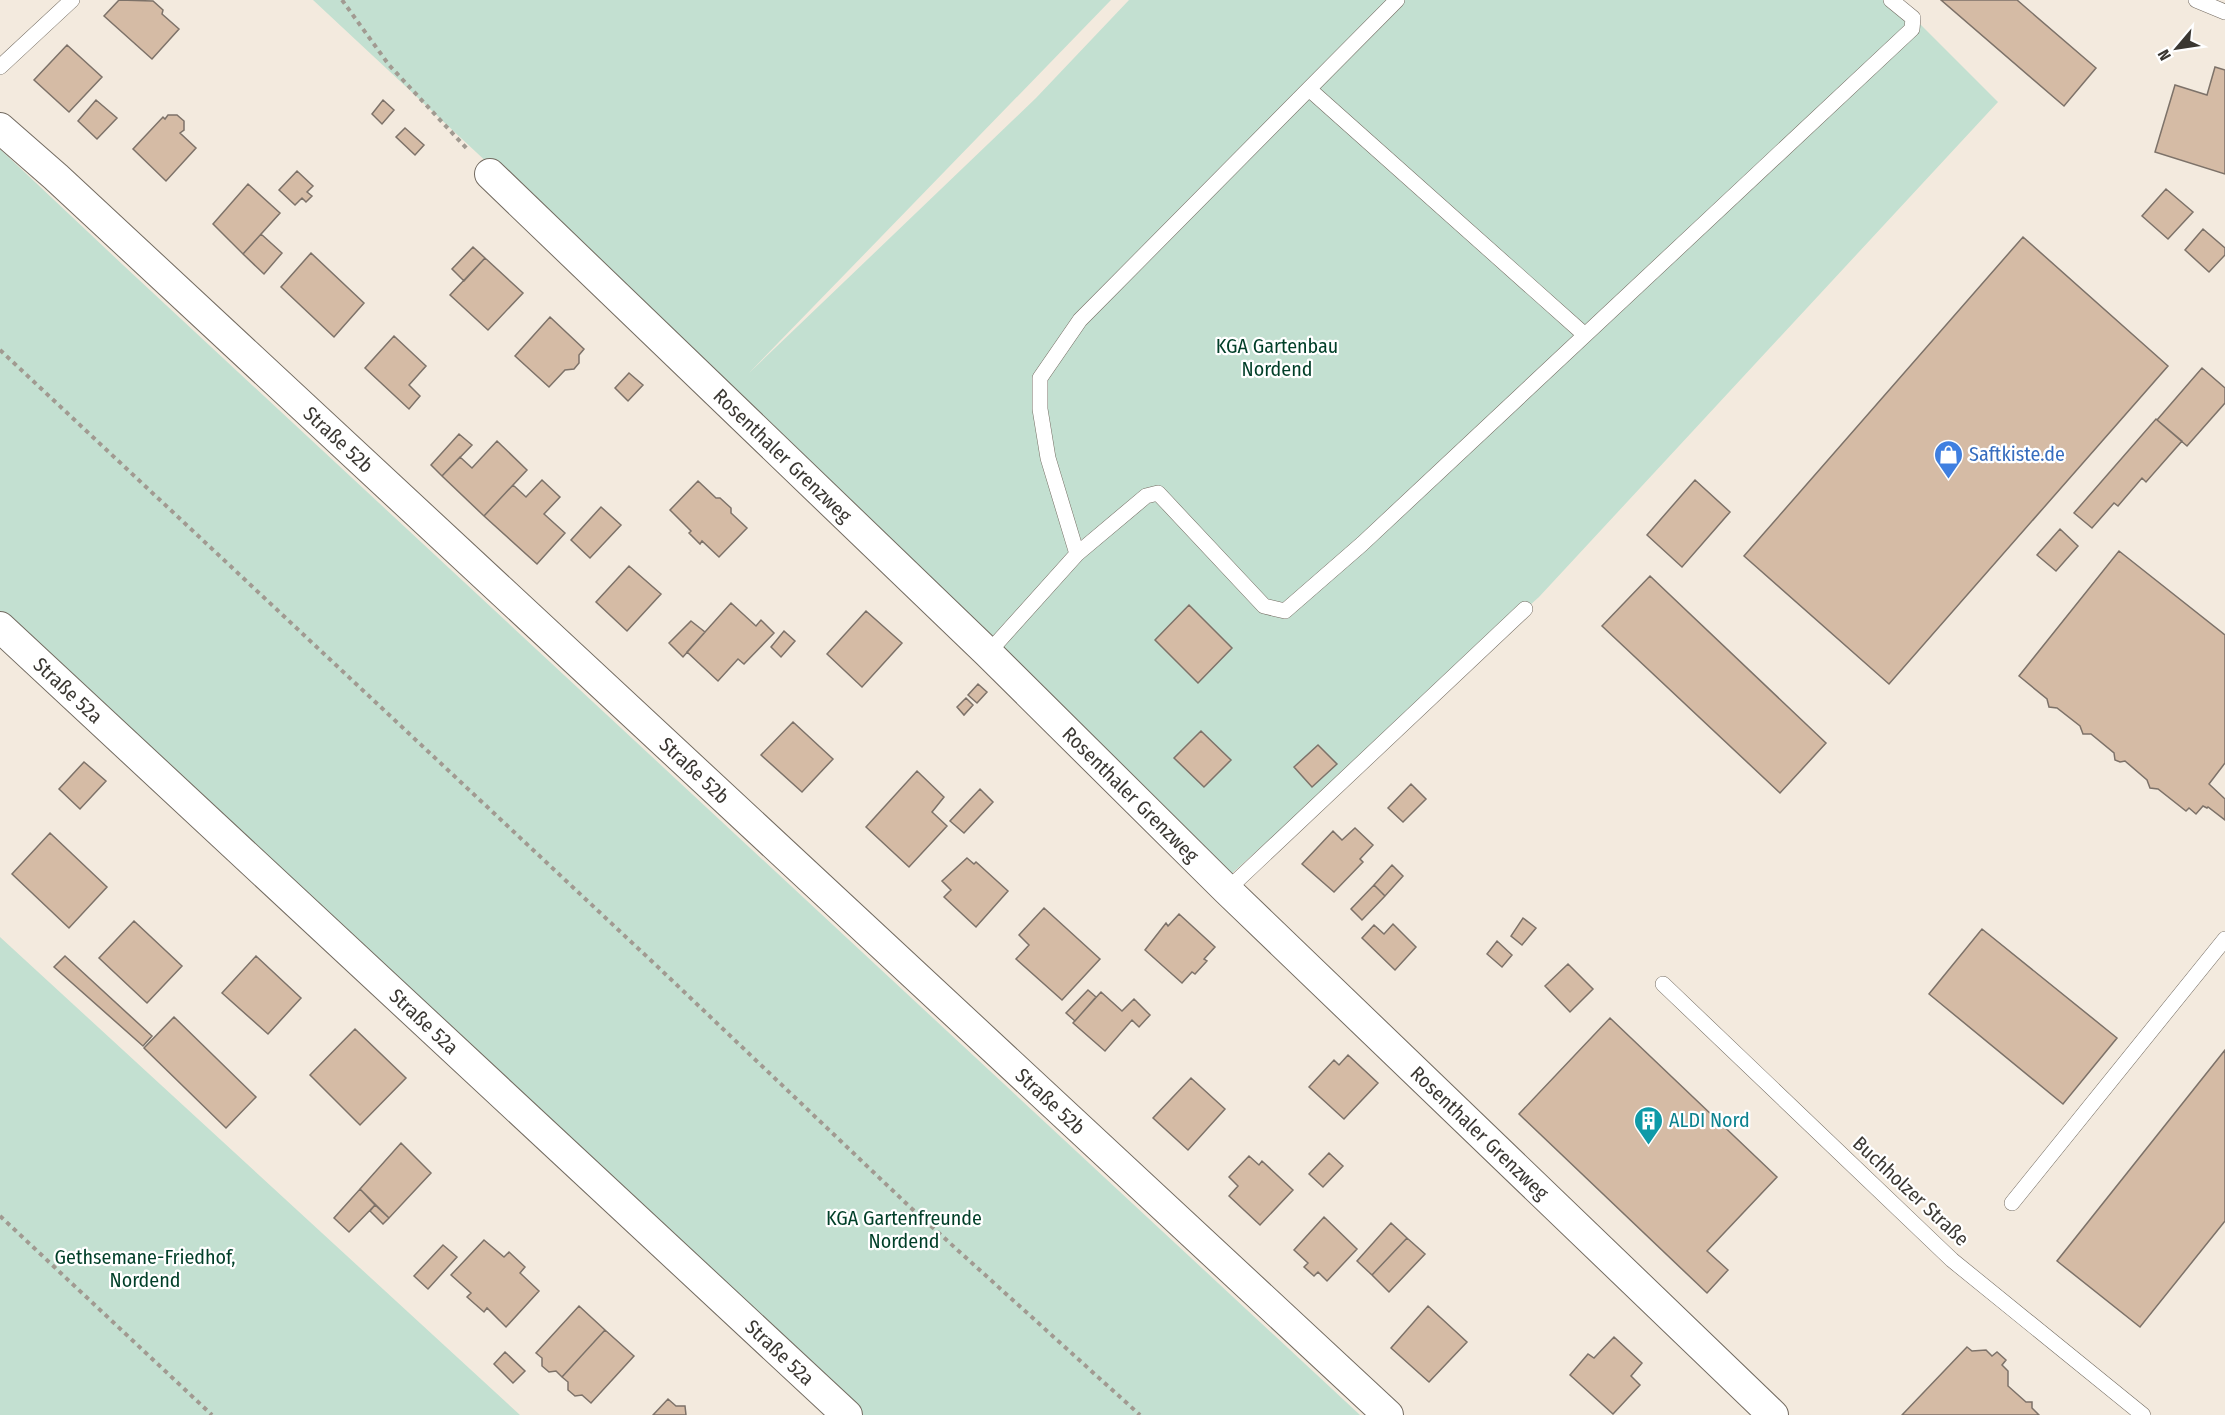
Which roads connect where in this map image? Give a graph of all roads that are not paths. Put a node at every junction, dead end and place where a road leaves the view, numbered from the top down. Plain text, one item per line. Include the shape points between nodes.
1 (72, 0) edge
2 (1397, 0) edge
3 (1891, 0) edge
4 (2196, 0) edge
5 (2225, 12) edge
6 (0, 68) edge
7 (1309, 89) junction
8 (0, 128) edge
9 (490, 174) road end
10 (1585, 335) junction
11 (1077, 554) junction
12 (1526, 609) dead end
13 (0, 627) edge
14 (988, 653) junction
15 (1227, 890) junction
16 (2225, 939) edge
17 (1663, 984) dead end
18 (2012, 1203) dead end
19 (847, 1415) edge
20 (1388, 1415) edge
21 (1773, 1415) edge
22 (2143, 1415) edge

1 - 6 lane
2 - 7 lane
3 - 10 lane via 1913,18 1912,29
4 - 5 lane
7 - 10 lane
7 - 11 lane via 1080,320 1040,378 1040,409 1048,458
8 - 20 street, Straße 52b
9 - 14 street, Rosenthaler Grenzweg
10 - 11 lane via 1362,544 1284,611 1264,606 1158,493 1146,496
11 - 14 lane
12 - 15 lane
13 - 19 street, Straße 52a
14 - 15 street, Rosenthaler Grenzweg
15 - 21 street, Rosenthaler Grenzweg
16 - 18 lane
17 - 22 lane, Buchholzer Straße via 1952,1260

